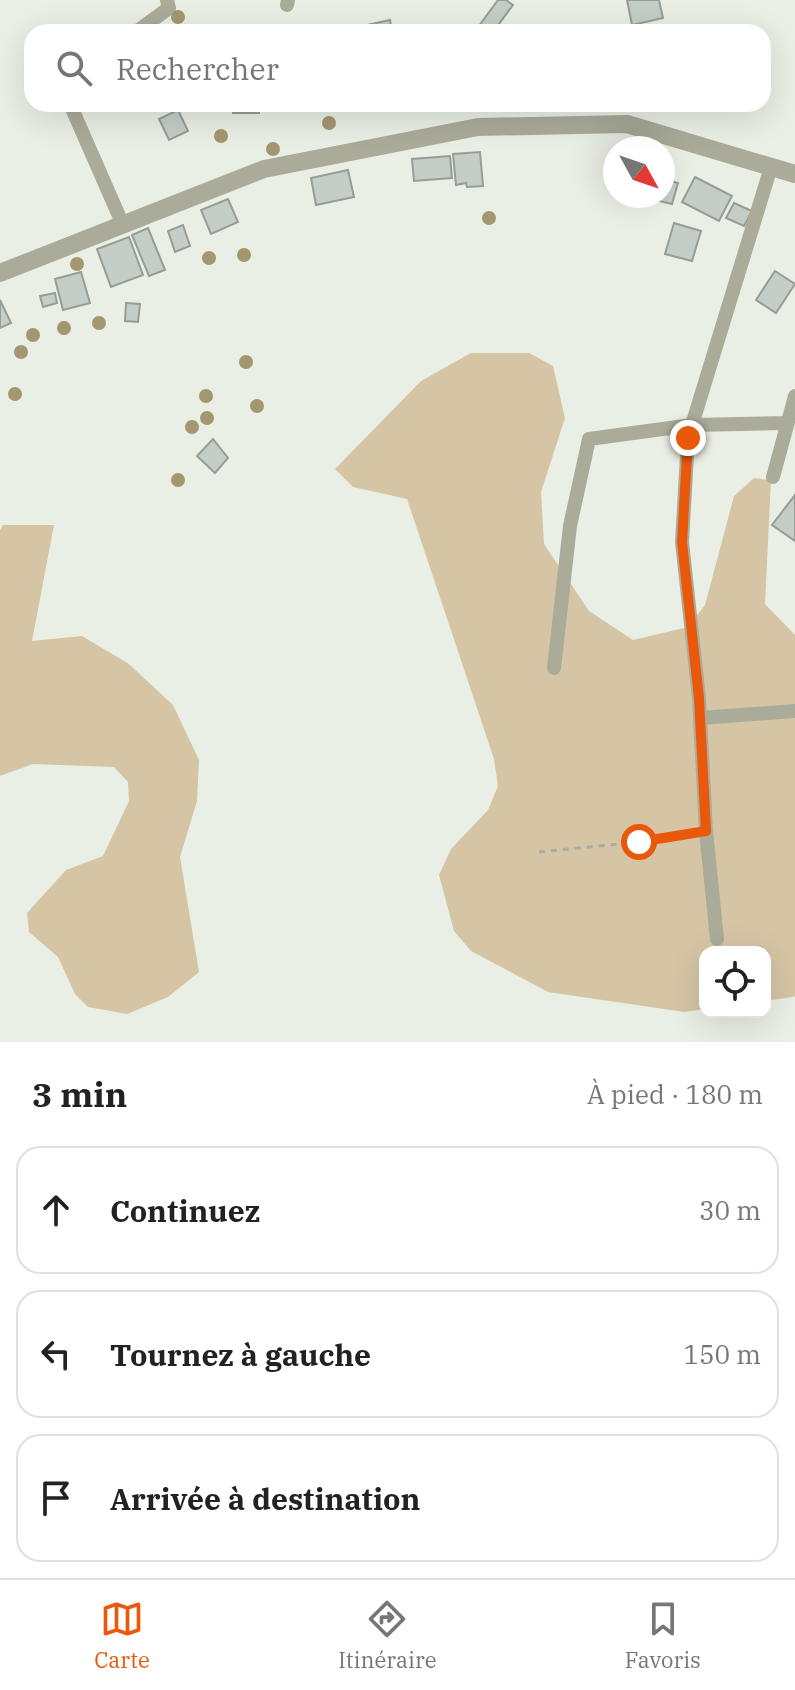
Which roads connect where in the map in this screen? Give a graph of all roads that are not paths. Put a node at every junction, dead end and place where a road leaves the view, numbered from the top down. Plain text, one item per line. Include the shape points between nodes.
1 (167, 0) edge
2 (147, 24) edge
3 (74, 112) edge
4 (771, 167) junction
5 (795, 174) edge
6 (123, 225) junction
7 (0, 273) edge
8 (795, 396) edge
9 (787, 423) junction
10 (692, 425) junction
11 (773, 477) dead end
12 (554, 668) dead end
13 (795, 711) edge
14 (700, 718) junction
15 (717, 939) dead end

1 - 2 street via 169,8
3 - 6 street
4 - 5 street
4 - 6 street via 627,124 478,127 264,169
4 - 10 street
6 - 7 street
8 - 9 street
9 - 10 street
9 - 11 street
10 - 12 street via 589,439 570,526
10 - 14 street via 682,542
13 - 14 street
14 - 15 street

